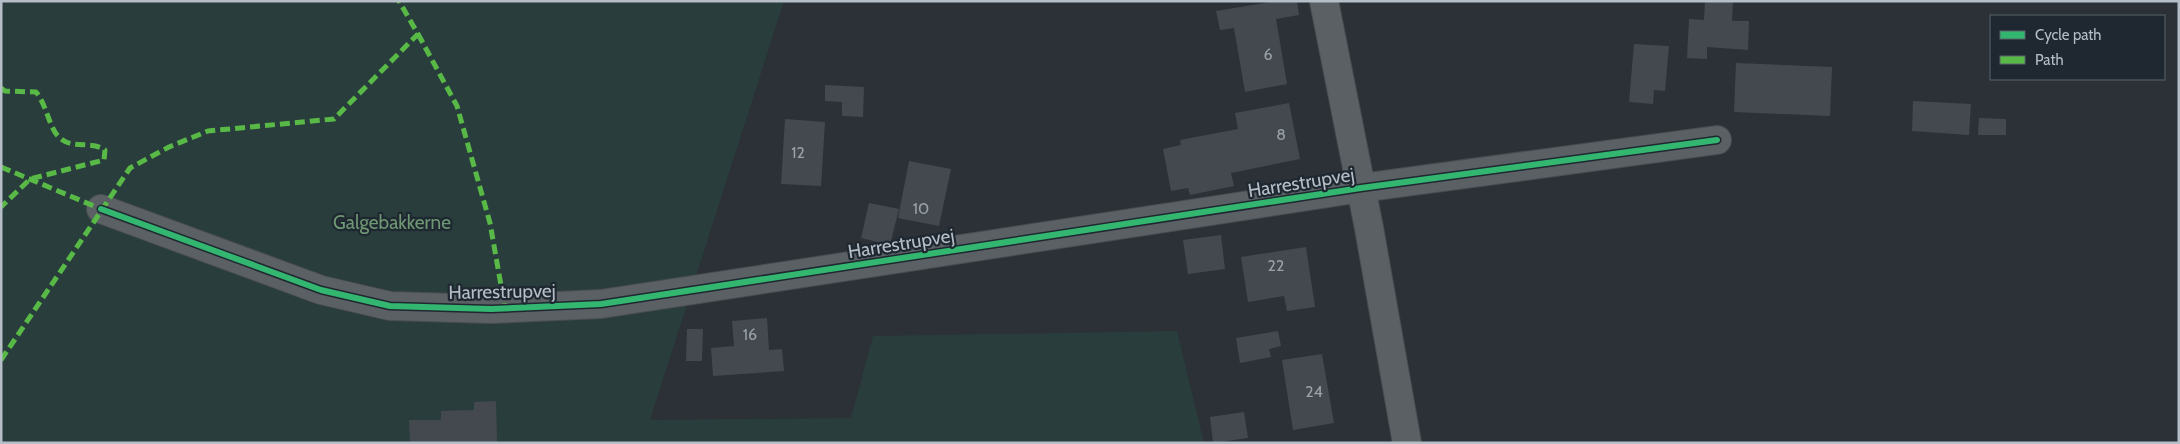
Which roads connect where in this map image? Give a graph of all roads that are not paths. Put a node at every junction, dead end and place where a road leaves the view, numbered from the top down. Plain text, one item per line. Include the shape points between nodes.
1 (1324, 1) edge
2 (1717, 140) dead end
3 (1361, 188) junction
4 (101, 209) dead end
5 (1407, 443) edge

1 - 3 street, Harrestrupvej
2 - 3 street, Harrestrupvej
3 - 4 street, Harrestrupvej via 601,304 491,309 390,306 321,290
3 - 5 street, Harrestrupvej

